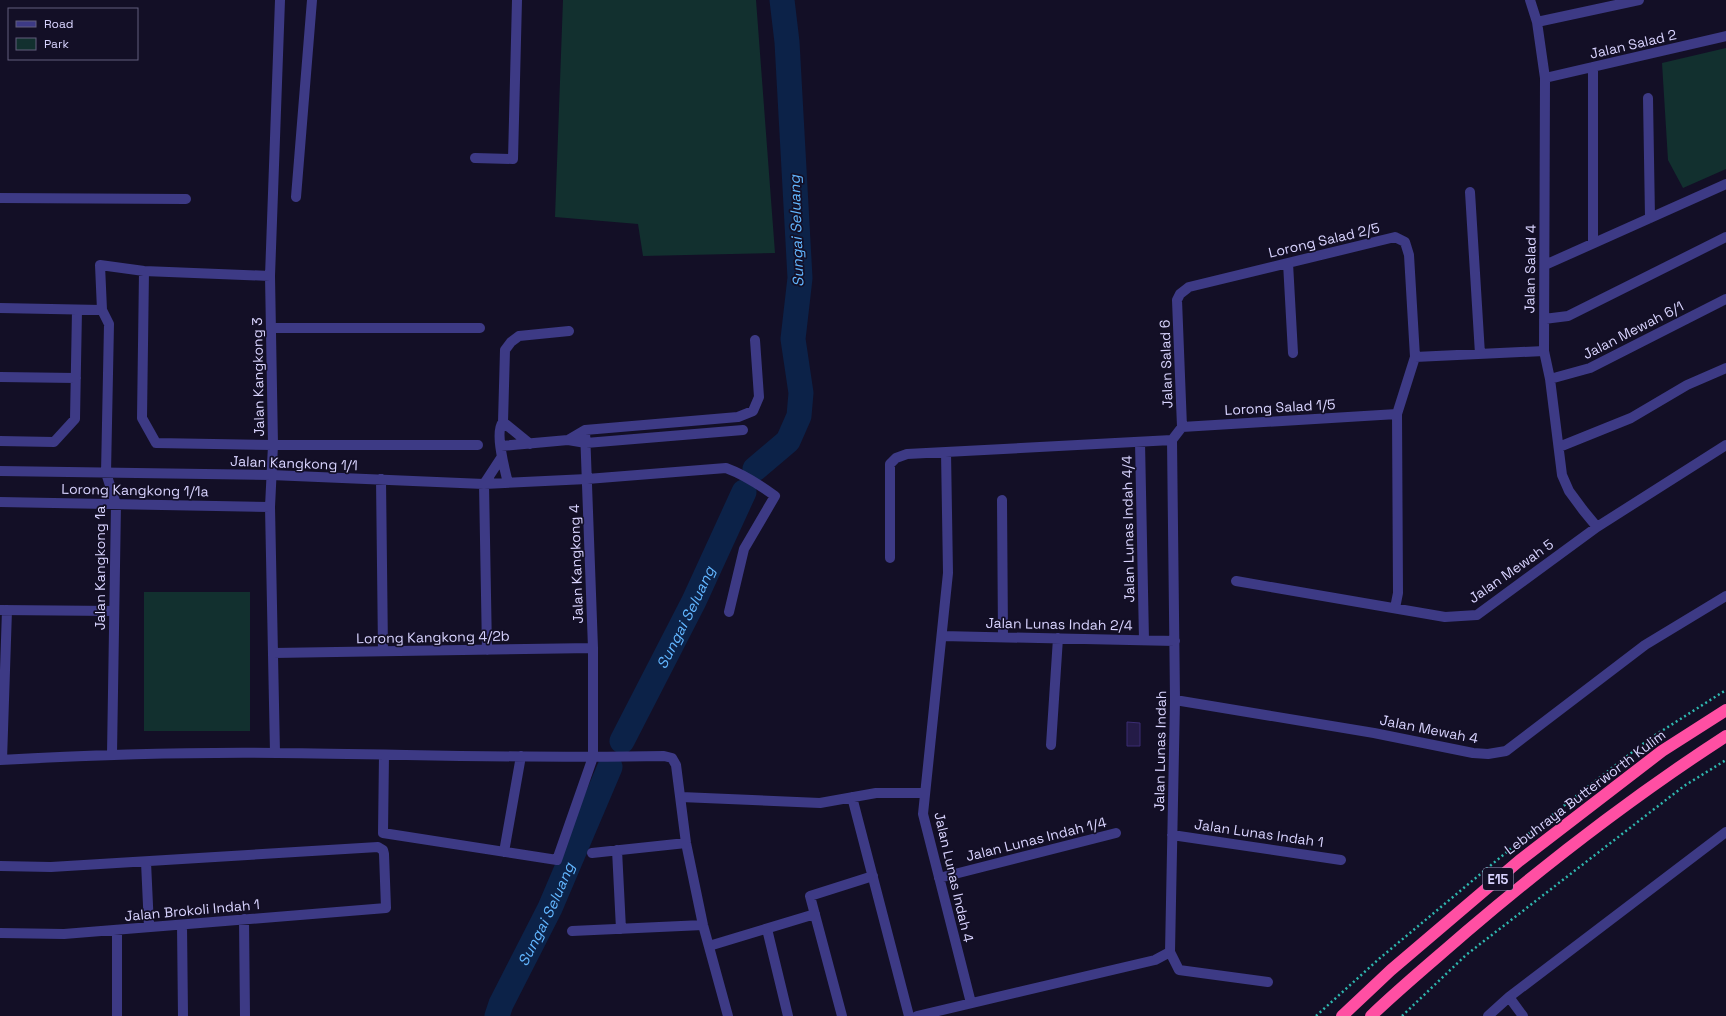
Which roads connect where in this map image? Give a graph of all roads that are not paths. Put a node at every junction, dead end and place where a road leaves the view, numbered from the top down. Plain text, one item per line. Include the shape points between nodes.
1 (280, 0) edge
2 (312, 0) edge
3 (518, 0) edge
4 (1530, 0) edge
5 (1639, 0) edge
6 (1537, 22) junction
7 (1726, 36) edge
8 (1593, 67) junction
9 (1546, 78) junction
10 (1648, 98) dead end
11 (475, 158) dead end
12 (1726, 184) edge
13 (1470, 192) dead end
14 (296, 197) dead end
15 (0, 198) edge
16 (186, 199) dead end
17 (1650, 218) junction
18 (1726, 237) edge
19 (1593, 243) junction
20 (1288, 263) junction
21 (1545, 265) junction
22 (144, 271) junction
23 (270, 276) junction
24 (1726, 299) edge
25 (1177, 300) joint
26 (0, 308) edge
27 (77, 310) junction
28 (102, 310) junction
29 (1544, 319) junction
30 (271, 328) junction
31 (480, 328) dead end
32 (569, 331) dead end
33 (755, 340) dead end
34 (1544, 351) junction
35 (1293, 353) dead end
36 (1480, 354) junction
37 (1415, 357) junction
38 (1726, 368) edge
39 (0, 377) edge
40 (76, 378) junction
41 (1550, 379) junction
42 (1397, 414) junction
43 (503, 422) junction
44 (1182, 427) junction
45 (585, 430) junction
46 (743, 430) dead end
47 (568, 440) junction
48 (1172, 440) junction
49 (0, 441) edge
50 (1140, 442) junction
51 (586, 443) junction
52 (530, 444) junction
53 (273, 445) junction
54 (478, 445) dead end
55 (1726, 445) edge
56 (501, 446) junction
57 (1559, 447) junction
58 (946, 452) junction
59 (501, 458) junction
60 (0, 471) edge
61 (106, 473) junction
62 (271, 476) junction
63 (381, 479) junction
64 (587, 479) junction
65 (508, 483) junction
66 (484, 484) junction
67 (1002, 500) dead end
68 (0, 502) edge
69 (116, 504) junction
70 (270, 507) junction
71 (1597, 527) junction
72 (890, 558) dead end
73 (1236, 581) dead end
74 (1726, 596) edge
75 (1395, 608) junction
76 (4, 610) edge
77 (114, 611) junction
78 (729, 612) dead end
79 (942, 636) junction
80 (1003, 637) junction
81 (1058, 638) junction
82 (1144, 640) junction
83 (1175, 641) junction
84 (593, 648) junction
85 (487, 650) junction
86 (383, 651) junction
87 (273, 653) junction
88 (1175, 700) junction
89 (1726, 710) edge
90 (1726, 736) edge
91 (1051, 745) dead end
92 (275, 753) junction
93 (112, 754) junction
94 (384, 755) junction
95 (521, 756) junction
96 (593, 757) junction
97 (1, 760) edge
98 (925, 793) junction
99 (681, 797) junction
100 (852, 797) junction
101 (1726, 832) edge
102 (1116, 834) dead end
103 (1172, 835) junction
104 (686, 843) junction
105 (617, 850) junction
106 (504, 852) junction
107 (592, 853) dead end
108 (1341, 860) dead end
109 (146, 862) junction
110 (0, 866) edge
111 (873, 876) junction
112 (939, 878) junction
113 (815, 914) junction
114 (244, 920) junction
115 (182, 925) junction
116 (703, 925) junction
117 (149, 927) junction
118 (621, 929) junction
119 (767, 929) junction
120 (117, 930) junction
121 (572, 931) dead end
122 (0, 933) edge
123 (709, 946) junction
124 (1170, 952) junction
125 (1268, 982) dead end
126 (1509, 997) junction
127 (970, 1004) junction
128 (117, 1016) edge
129 (183, 1016) edge
130 (245, 1016) edge
131 (728, 1016) edge
132 (788, 1016) edge
133 (842, 1016) edge
134 (908, 1016) edge
135 (918, 1016) edge
136 (1342, 1016) edge
137 (1371, 1016) edge
138 (1488, 1016) edge
139 (1523, 1016) edge

1 - 23 street, Jalan Kangkong 3
2 - 14 street
3 - 11 street via 513,158
4 - 6 street, Jalan Salad 4
5 - 6 street
6 - 9 street, Jalan Salad 4
7 - 8 street, Jalan Salad 2
8 - 9 street, Jalan Salad 2
8 - 19 street
9 - 21 street, Jalan Salad 4
10 - 17 street
12 - 17 street
13 - 36 street
15 - 16 street
17 - 19 street
18 - 29 street via 1568,316
19 - 21 street
20 - 25 street, Lorong Salad 2/5 via 1188,287
20 - 35 street
20 - 37 street, Lorong Salad 2/5 via 1395,237 1405,242 1409,255
21 - 29 street, Jalan Salad 4
22 - 23 street
22 - 28 street, Jalan Kangkong 1a via 100,265
22 - 53 street via 142,418 156,443
23 - 30 street, Jalan Kangkong 3
24 - 41 street, Jalan Mewah 6/1 via 1590,368
25 - 44 street, Jalan Salad 6
26 - 27 street
27 - 28 street
27 - 40 street
28 - 61 street, Jalan Kangkong 1a via 108,324
29 - 34 street, Jalan Salad 4
30 - 31 street
30 - 53 street, Jalan Kangkong 3
32 - 43 street via 519,336 510,342 505,350
33 - 45 street via 759,397 753,411 738,417
34 - 36 street
34 - 41 street, Jalan Salad 4
36 - 37 street
37 - 42 street, Lorong Salad 2/5
38 - 57 street via 1687,385 1631,418
39 - 40 street
40 - 49 street via 75,419 54,442
41 - 57 street, Jalan Salad 4
42 - 44 street, Lorong Salad 1/5
42 - 75 street, Lorong Salad 2/5 via 1398,593
43 - 52 street
43 - 56 street via 500,426
44 - 48 street
45 - 47 street
45 - 51 street, Jalan Kangkong 4
46 - 51 street
47 - 51 street
47 - 52 street
48 - 50 street
48 - 83 street, Jalan Lunas Indah
50 - 58 street
50 - 82 street, Jalan Lunas Indah 4/4
51 - 64 street, Jalan Kangkong 4
52 - 56 street
53 - 54 street
53 - 62 street, Jalan Kangkong 3
55 - 71 street, Jalan Mewah 5
56 - 59 street
57 - 71 street, Jalan Salad 4 via 1562,475 1570,491
58 - 72 street via 907,454 896,458 890,464
58 - 79 street, Jalan Lunas Indah 4 via 948,574
59 - 65 street
59 - 66 street
60 - 61 street, Jalan Kangkong 1/1
61 - 62 street, Jalan Kangkong 1/1
61 - 69 street, Jalan Kangkong 1a
62 - 63 street, Jalan Kangkong 1/1
62 - 70 street, Jalan Kangkong 3
63 - 66 street, Jalan Kangkong 1/1
63 - 86 street
64 - 65 street, Jalan Kangkong 1/1
64 - 78 street, Jalan Kangkong 1/1 via 726,468 742,474 775,496 744,549
64 - 84 street, Jalan Kangkong 4
65 - 66 street, Jalan Kangkong 1/1
66 - 85 street
67 - 80 street
68 - 69 street, Lorong Kangkong 1/1a
69 - 70 street, Lorong Kangkong 1/1a
69 - 77 street, Jalan Kangkong 1a
70 - 87 street, Jalan Kangkong 3
71 - 75 street, Jalan Mewah 5 via 1477,615 1445,617
73 - 75 street, Jalan Mewah 5
74 - 88 street, Jalan Mewah 4 via 1645,646 1506,751 1473,753 1374,733
76 - 77 street
76 - 97 street
77 - 93 street, Jalan Kangkong 1a
79 - 80 street, Jalan Lunas Indah 2/4
79 - 98 street, Jalan Lunas Indah 4
80 - 81 street, Jalan Lunas Indah 2/4
81 - 82 street, Jalan Lunas Indah 2/4
81 - 91 street
82 - 83 street, Jalan Lunas Indah 2/4
83 - 88 street, Jalan Lunas Indah
84 - 85 street, Lorong Kangkong 4/2b
84 - 96 street, Jalan Kangkong 4
85 - 86 street, Lorong Kangkong 4/2b
86 - 87 street, Lorong Kangkong 4/2b
87 - 92 street, Jalan Kangkong 3
88 - 103 street, Jalan Lunas Indah
89 - 136 highway, Lebuhraya Butterworth Kulim / E15 via 1662,751 1519,861 1391,970
90 - 137 highway, E15 via 1673,770 1523,884
92 - 93 street
92 - 94 street
93 - 97 street
94 - 95 street
94 - 106 street via 383,832
95 - 96 street
95 - 106 street
96 - 99 street via 672,758 676,765
96 - 106 street, Jalan Kangkong 4 via 557,860
98 - 100 street via 876,793
98 - 112 street, Jalan Lunas Indah 4 via 923,814
99 - 100 street via 820,803
99 - 104 street
100 - 111 street
101 - 126 street
102 - 112 street, Jalan Lunas Indah 1/4
103 - 108 street, Jalan Lunas Indah 1
103 - 124 street, Jalan Lunas Indah
104 - 105 street
104 - 116 street
105 - 107 street
105 - 118 street
109 - 110 street via 51,867
109 - 114 street, Jalan Brokoli Indah 1 via 378,847 383,850 386,908
109 - 117 street
111 - 113 street via 810,896
111 - 134 street
112 - 127 street, Jalan Lunas Indah 4
113 - 119 street
113 - 133 street
114 - 115 street, Jalan Brokoli Indah 1
114 - 130 street
115 - 117 street, Jalan Brokoli Indah 1
115 - 129 street
116 - 118 street
116 - 123 street
117 - 120 street, Jalan Brokoli Indah 1
118 - 121 street
119 - 123 street
119 - 132 street
120 - 122 street, Jalan Brokoli Indah 1 via 64,934
120 - 128 street
123 - 131 street
124 - 125 street, Jalan Lunas Indah via 1179,970
124 - 127 street via 1155,960
126 - 138 street
126 - 139 street
127 - 135 street

